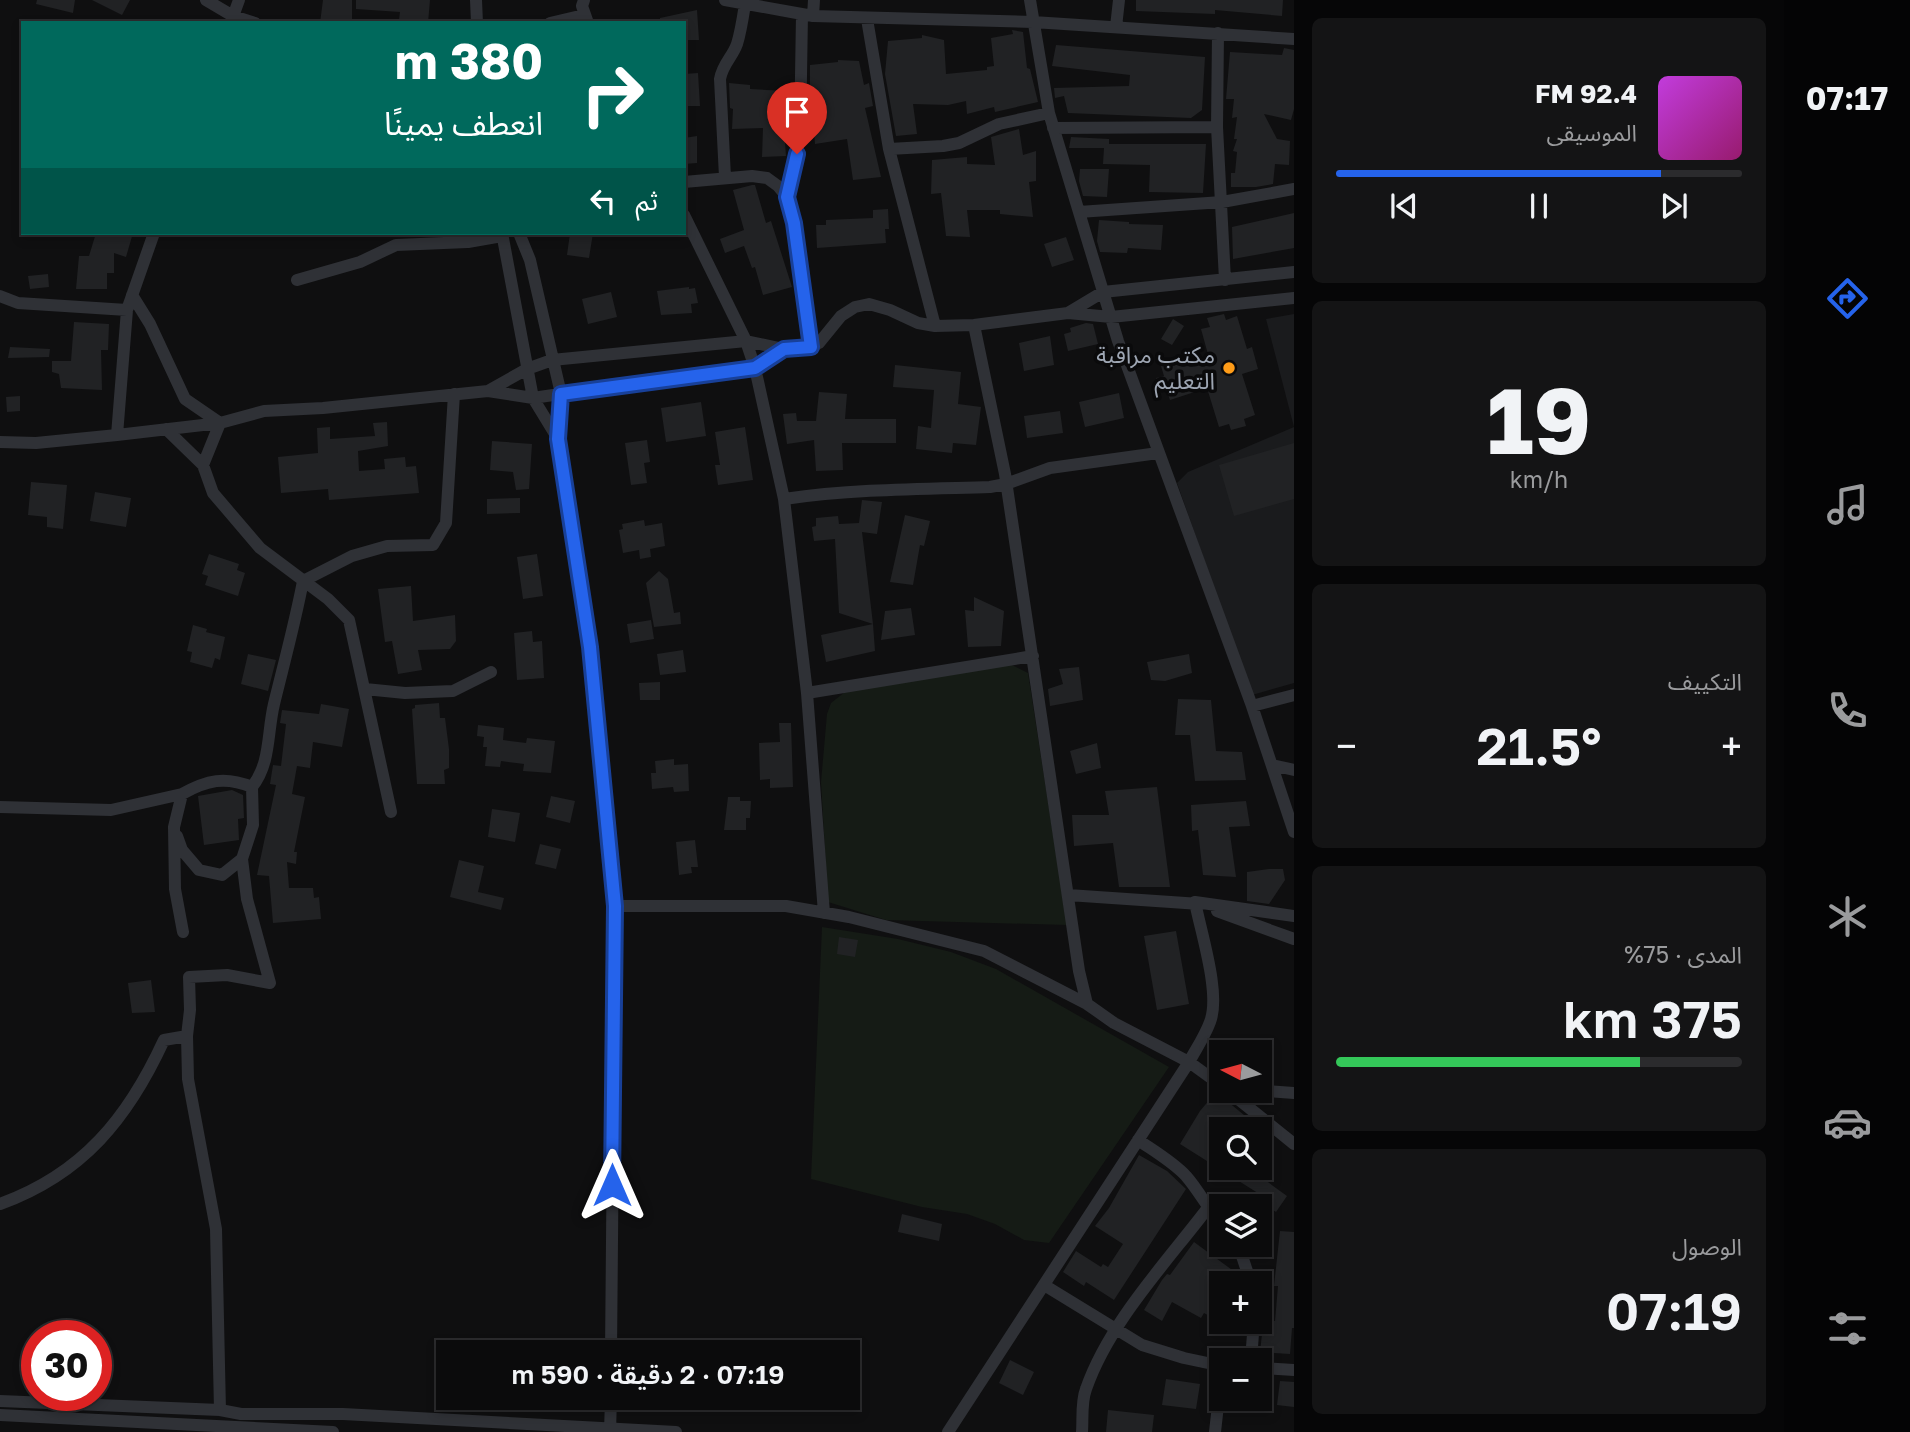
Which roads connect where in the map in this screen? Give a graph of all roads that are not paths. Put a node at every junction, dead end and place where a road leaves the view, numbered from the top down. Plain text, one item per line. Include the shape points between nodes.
1 (206, 0) edge
2 (239, 0) edge
3 (476, 0) edge
4 (584, 0) edge
5 (725, 0) edge
6 (814, 0) edge
7 (1030, 0) edge
8 (1119, 0) edge
9 (745, 4) junction
10 (807, 15) junction
11 (232, 19) edge
12 (586, 19) edge
13 (867, 19) junction
14 (477, 21) edge
15 (568, 21) edge
16 (1032, 22) junction
17 (1116, 27) junction
18 (1218, 33) junction
19 (1294, 39) edge
20 (1049, 113) junction
21 (1217, 127) junction
22 (1053, 128) junction
23 (889, 149) junction
24 (725, 177) junction
25 (686, 182) edge
26 (1294, 189) edge
27 (787, 197) junction
28 (1222, 202) junction
29 (1079, 212) junction
30 (686, 219) edge
31 (154, 235) edge
32 (498, 235) edge
33 (502, 235) edge
34 (520, 235) edge
35 (1294, 272) edge
36 (298, 280) dead end
37 (1226, 280) junction
38 (1103, 292) junction
39 (132, 295) junction
40 (0, 296) edge
41 (1294, 298) edge
42 (127, 310) junction
43 (1068, 313) junction
44 (1111, 317) junction
45 (974, 325) junction
46 (935, 326) junction
47 (746, 341) junction
48 (811, 347) junction
49 (784, 349) junction
50 (552, 360) junction
51 (755, 368) junction
52 (527, 369) junction
53 (488, 391) junction
54 (454, 394) junction
55 (561, 394) junction
56 (533, 398) junction
57 (220, 423) junction
58 (166, 429) junction
59 (117, 435) junction
60 (558, 439) junction
61 (0, 442) edge
62 (1158, 453) junction
63 (203, 465) junction
64 (1006, 484) junction
65 (783, 499) junction
66 (303, 581) junction
67 (1033, 656) junction
68 (491, 672) dead end
69 (366, 689) junction
70 (807, 693) junction
71 (1294, 695) edge
72 (1252, 706) junction
73 (1272, 765) junction
74 (1294, 770) edge
75 (251, 787) junction
76 (183, 794) junction
77 (0, 807) edge
78 (391, 812) dead end
79 (174, 827) junction
80 (1294, 832) edge
81 (242, 859) junction
82 (1068, 895) junction
83 (1195, 902) junction
84 (615, 906) junction
85 (1291, 912) edge
86 (824, 913) junction
87 (183, 932) dead end
88 (1294, 939) edge
89 (1087, 1004) junction
90 (187, 1036) junction
91 (1189, 1062) junction
92 (1209, 1077) edge
93 (1272, 1091) edge
94 (1294, 1093) edge
95 (1243, 1103) edge
96 (1138, 1140) junction
97 (1294, 1144) edge
98 (0, 1204) edge
99 (1207, 1209) joint
100 (1044, 1285) junction
101 (1115, 1329) junction
102 (611, 1340) edge
103 (1209, 1365) edge
104 (1272, 1369) edge
105 (1294, 1370) edge
106 (0, 1401) edge
107 (220, 1410) junction
108 (611, 1410) edge
109 (1218, 1411) edge
110 (0, 1415) edge
111 (610, 1430) edge
112 (333, 1432) edge
113 (676, 1432) edge
114 (948, 1432) edge
115 (1082, 1432) edge
116 (1216, 1432) edge

1 - 11 street
2 - 11 street
3 - 14 street
4 - 12 street
5 - 9 street
6 - 10 street
7 - 16 street
8 - 17 street
9 - 10 street
9 - 24 street via 737,43 720,79
10 - 13 street
10 - 27 street via 800,138
12 - 15 street
13 - 16 street
13 - 23 street
16 - 17 street
16 - 20 street
17 - 18 street
18 - 19 street
18 - 21 street
20 - 22 street
20 - 23 street via 999,124 959,143
21 - 22 street
21 - 28 street
22 - 29 street
23 - 46 street
24 - 25 street
24 - 27 street via 767,178
26 - 28 street
27 - 48 street
28 - 29 street
28 - 37 street
29 - 38 street
30 - 47 street
31 - 39 street
32 - 36 street via 468,242 396,245 360,262
33 - 52 street
34 - 50 street via 530,260
35 - 37 street
37 - 38 street
38 - 43 street
38 - 44 street
39 - 42 street
39 - 57 street via 185,399
40 - 42 street via 18,303
41 - 44 street
42 - 59 street
43 - 44 street
43 - 45 street
44 - 62 street
45 - 46 street
45 - 64 street
46 - 48 street via 869,304 841,316
47 - 49 street
47 - 50 street
47 - 51 street
48 - 49 street
49 - 51 street
50 - 52 street
50 - 55 street
51 - 55 street
51 - 65 street
52 - 53 street
52 - 56 street
53 - 54 street
53 - 56 street
54 - 57 street via 264,411
54 - 66 street via 446,523 433,545 387,546 352,556
55 - 56 street
55 - 60 street
56 - 60 street
57 - 58 street
57 - 63 street
58 - 59 street
58 - 63 street
59 - 61 street
60 - 84 street via 590,647
62 - 64 street via 1050,468
62 - 72 street
63 - 66 street via 212,493 233,519 260,548
64 - 65 street via 829,492
64 - 67 street
65 - 70 street
66 - 69 street via 349,620
66 - 75 street via 273,707 268,749 261,776
67 - 70 street
67 - 82 street
68 - 69 street via 453,691
69 - 78 street
70 - 86 street
71 - 72 street
72 - 73 street
73 - 74 street
73 - 80 street
75 - 76 street via 234,780 202,783
75 - 81 street via 253,825
76 - 77 street via 111,810
76 - 79 street
79 - 81 street via 182,850 200,870 222,875
79 - 87 street via 174,889
81 - 90 street via 247,899 270,983 227,975 188,977
82 - 83 street
82 - 89 street
83 - 85 street
83 - 88 street
83 - 91 street via 1214,999 1210,1023
84 - 86 street via 786,906
84 - 102 street
86 - 89 street via 984,951
89 - 91 street
90 - 98 street via 164,1040 119,1120 70,1169
90 - 107 street via 188,1079 216,1228
91 - 92 street
91 - 96 street
93 - 94 street
95 - 97 street
96 - 99 street via 1183,1173
96 - 100 street
99 - 101 street
100 - 101 street
100 - 114 street
101 - 103 street via 1142,1345
101 - 115 street via 1086,1389
104 - 105 street
106 - 107 street
107 - 111 street
108 - 111 street
109 - 116 street
110 - 112 street
111 - 113 street

